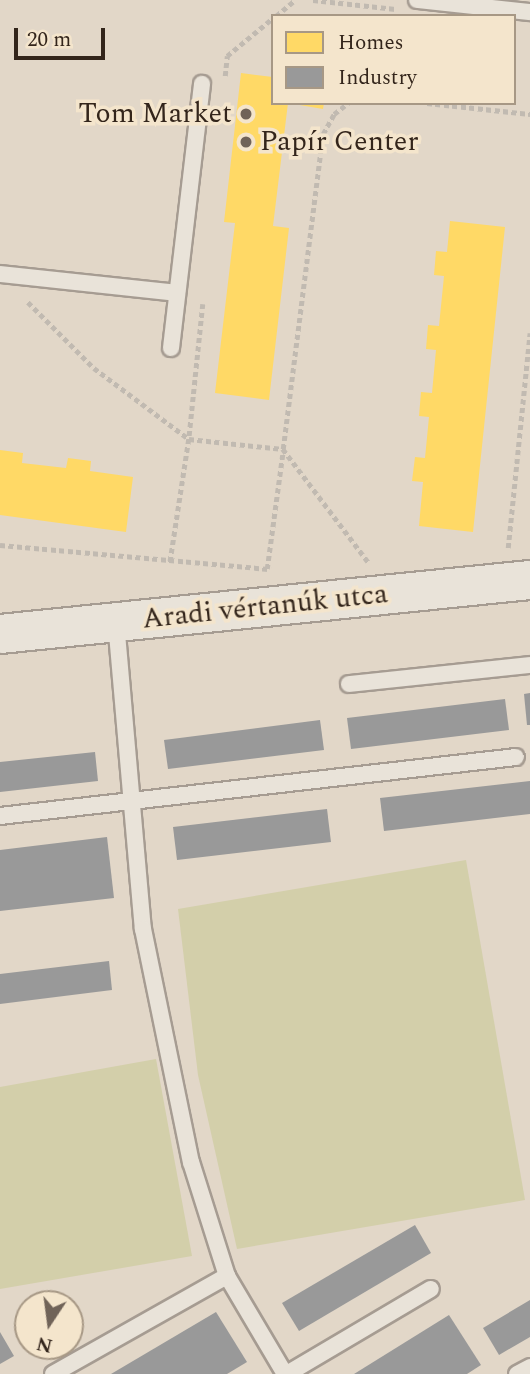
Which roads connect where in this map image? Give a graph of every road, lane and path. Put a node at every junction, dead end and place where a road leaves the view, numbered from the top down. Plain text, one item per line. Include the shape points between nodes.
1 (295, 0) edge
2 (313, 0) edge
3 (411, 5) edge
4 (530, 12) edge
5 (278, 14) edge
6 (271, 19) edge
7 (224, 83) dead end
8 (202, 84) dead end
9 (345, 105) edge
10 (446, 105) edge
11 (530, 114) edge
12 (0, 274) edge
13 (204, 289) dead end
14 (177, 293) junction
15 (530, 333) edge
16 (171, 348) dead end
17 (189, 439) junction
18 (284, 449) junction
19 (0, 545) edge
20 (170, 563) junction
21 (370, 565) dead end
22 (518, 568) edge
23 (267, 569) junction
24 (280, 569) dead end
25 (116, 622) junction
26 (0, 634) edge
27 (530, 665) edge
28 (349, 684) dead end
29 (516, 758) dead end
30 (131, 801) junction
31 (0, 816) edge
32 (227, 1276) junction
33 (431, 1289) dead end
34 (530, 1367) edge
35 (53, 1374) edge
36 (286, 1374) edge
37 (517, 1374) edge

1 - 5 path
2 - 3 path
3 - 4 lane
6 - 7 path via 227,56
8 - 14 lane
9 - 18 path via 334,114 323,134
10 - 11 path
12 - 14 lane
12 - 17 path via 94,368
13 - 17 path
14 - 16 lane
15 - 22 path
17 - 18 path
17 - 20 path
18 - 21 path
18 - 23 path
19 - 20 path
20 - 23 path
22 - 25 street, Aradi vértanúk utca
23 - 24 path
25 - 26 street, Aradi vértanúk utca
25 - 30 lane
27 - 28 lane
29 - 30 lane
30 - 31 lane
30 - 32 lane via 142,929 191,1162
32 - 35 lane
32 - 36 lane
33 - 36 lane
34 - 37 lane

